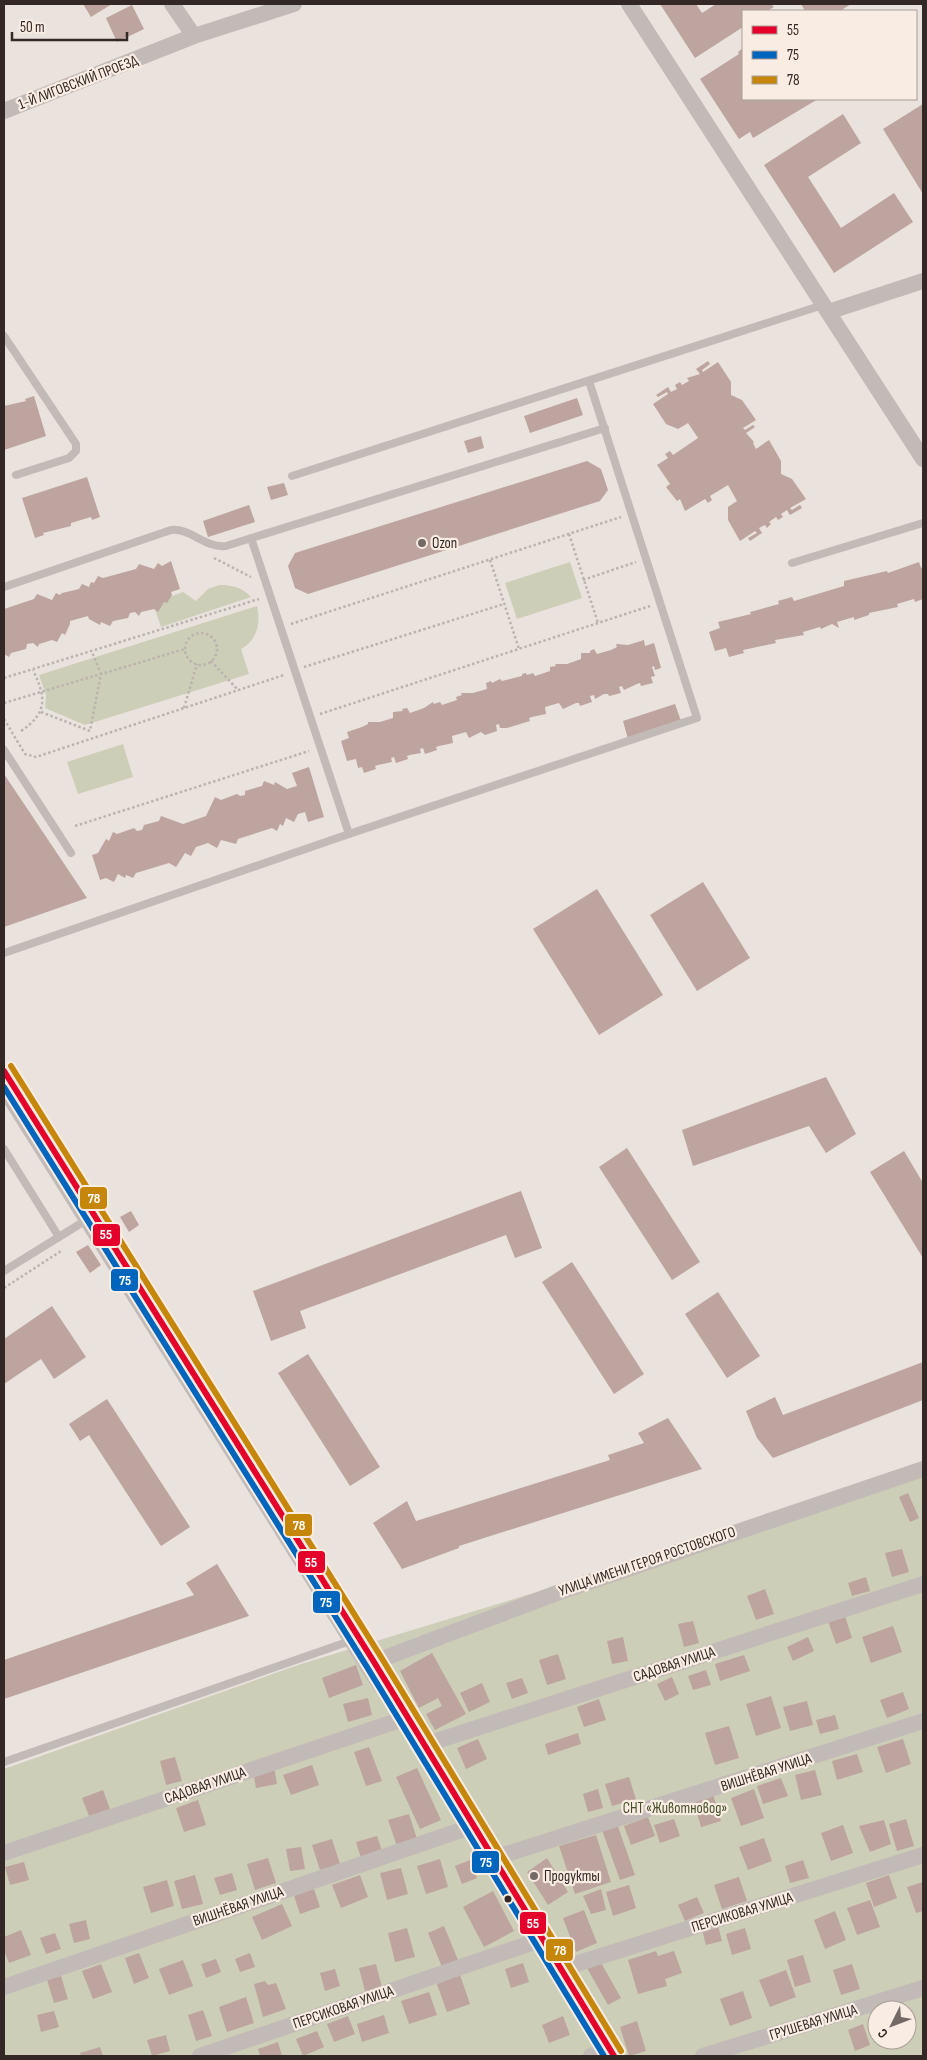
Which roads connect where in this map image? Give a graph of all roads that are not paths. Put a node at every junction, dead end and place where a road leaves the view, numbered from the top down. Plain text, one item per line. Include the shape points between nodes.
1 (172, 4) edge
2 (294, 4) edge
3 (629, 4) edge
4 (194, 36) junction
5 (4, 111) edge
6 (923, 281) edge
7 (826, 309) junction
8 (4, 336) edge
9 (589, 380) junction
10 (604, 428) junction
11 (923, 459) edge
12 (16, 475) dead end
13 (292, 476) dead end
14 (923, 522) edge
15 (251, 538) junction
16 (792, 563) dead end
17 (4, 587) edge
18 (4, 750) edge
19 (349, 834) junction
20 (71, 853) dead end
21 (4, 953) edge
22 (4, 1071) edge
23 (4, 1084) edge
24 (4, 1149) edge
25 (91, 1217) junction
26 (59, 1237) junction
27 (4, 1271) edge
28 (923, 1469) edge
29 (923, 1584) edge
30 (357, 1639) junction
31 (374, 1662) junction
32 (406, 1718) junction
33 (923, 1721) edge
34 (424, 1745) junction
35 (4, 1762) edge
36 (473, 1826) junction
37 (4, 1853) edge
38 (923, 1855) edge
39 (494, 1858) junction
40 (543, 1939) junction
41 (560, 1969) junction
42 (4, 1987) edge
43 (923, 1988) edge
44 (612, 2053) edge
45 (200, 2056) edge
46 (591, 2056) edge
47 (703, 2056) edge

1 - 4 street
2 - 4 street, 1-Й ЛИГОВСКИЙ ПРОЕЗД
3 - 7 street
4 - 5 street, 1-Й ЛИГОВСКИЙ ПРОЕЗД
6 - 7 street
7 - 9 lane
7 - 11 street
8 - 12 lane via 76,444 76,451 69,458
9 - 10 lane
9 - 13 lane
10 - 15 lane
10 - 19 lane via 697,718
14 - 16 lane
15 - 17 lane via 215,547 181,530 171,530
15 - 19 lane
18 - 20 lane
19 - 21 lane
22 - 25 street
23 - 25 street
24 - 26 lane
25 - 26 lane
25 - 30 street
26 - 27 lane
28 - 31 street, УЛИЦА ИМЕНИ ГЕРОЯ РОСТОВСКОГО via 557,1593
29 - 34 street, САДОВАЯ УЛИЦА
30 - 31 street
30 - 32 street
30 - 35 lane
31 - 32 street
32 - 34 street
32 - 37 street, САДОВАЯ УЛИЦА
33 - 39 street, ВИШНЁВАЯ УЛИЦА
34 - 36 street
36 - 39 street
36 - 42 street, ВИШНЁВАЯ УЛИЦА
38 - 41 street, ПЕРСИКОВАЯ УЛИЦА
39 - 40 street
40 - 41 street
40 - 45 street, ПЕРСИКОВАЯ УЛИЦА
41 - 44 street
43 - 47 street, ГРУШЕВАЯ УЛИЦА
44 - 46 street

